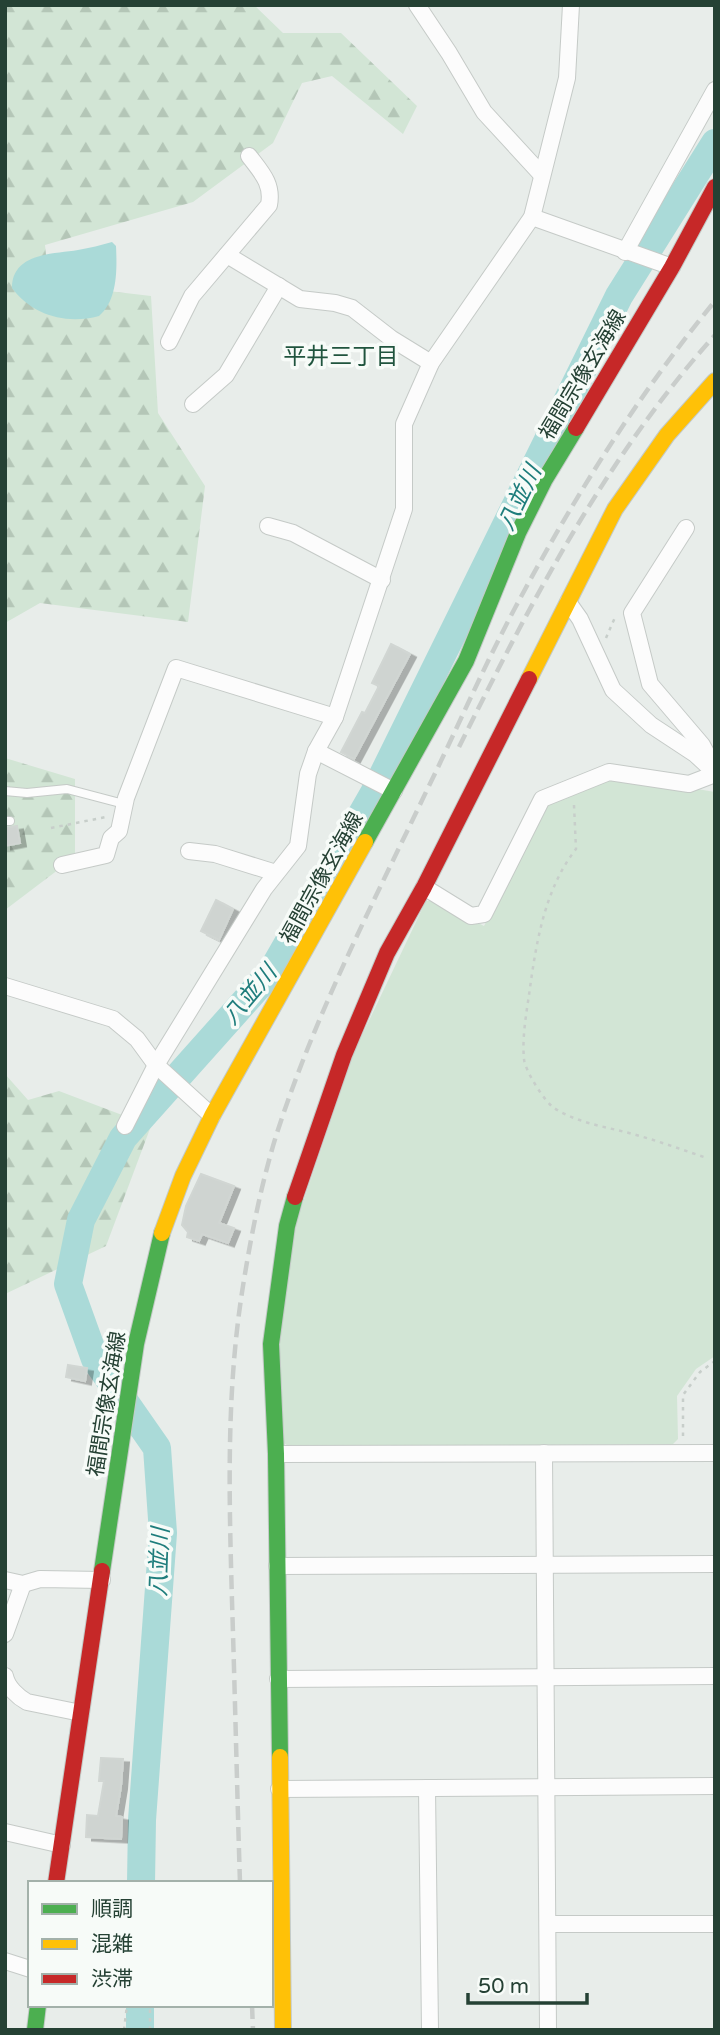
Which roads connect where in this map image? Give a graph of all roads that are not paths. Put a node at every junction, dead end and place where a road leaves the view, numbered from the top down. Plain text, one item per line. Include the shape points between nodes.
1 (417, 5) edge
2 (571, 5) edge
3 (715, 90) edge
4 (249, 156) dead end
5 (541, 174) junction
6 (715, 187) edge
7 (532, 217) junction
8 (628, 253) junction
9 (227, 255) junction
10 (665, 265) junction
11 (279, 286) junction
12 (169, 342) dead end
13 (431, 363) junction
14 (715, 381) edge
15 (193, 404) dead end
16 (268, 526) dead end
17 (685, 528) dead end
18 (382, 580) junction
19 (568, 602) junction
20 (335, 717) junction
21 (316, 751) junction
22 (715, 772) edge
23 (389, 788) junction
24 (5, 791) edge
25 (124, 809) junction
26 (189, 851) dead end
27 (62, 865) dead end
28 (276, 873) junction
29 (424, 887) junction
30 (5, 986) edge
31 (156, 1065) junction
32 (212, 1116) junction
33 (125, 1126) dead end
34 (544, 1453) junction
35 (715, 1453) edge
36 (276, 1454) junction
37 (715, 1564) edge
38 (277, 1566) junction
39 (545, 1566) junction
40 (5, 1580) edge
41 (102, 1580) junction
42 (23, 1584) junction
43 (5, 1634) edge
44 (5, 1676) edge
45 (715, 1676) edge
46 (546, 1678) junction
47 (278, 1679) junction
48 (81, 1713) junction
49 (715, 1786) edge
50 (546, 1787) junction
51 (428, 1788) junction
52 (279, 1789) junction
53 (5, 1832) edge
54 (62, 1845) junction
55 (56, 1881) edge
56 (549, 1924) junction
57 (715, 1924) edge
58 (5, 1961) edge
59 (28, 1968) edge
60 (38, 2007) edge
61 (34, 2030) edge
62 (283, 2030) edge
63 (430, 2030) edge
64 (548, 2030) edge

1 - 5 street via 484,112
2 - 5 street via 567,78
3 - 8 street
4 - 9 street via 271,192 269,205
5 - 7 street
6 - 10 main road, 福間宗像玄海線
7 - 8 street
7 - 13 street
8 - 10 street
9 - 11 street
9 - 12 street via 192,296
10 - 23 main road, 福間宗像玄海線 via 517,533 466,661
11 - 13 street via 300,299 352,307
11 - 15 street via 226,375
13 - 18 street via 404,424 404,509
14 - 19 main road via 667,435 615,509
16 - 18 street via 293,533
17 - 22 street via 632,613 650,684 702,745
18 - 20 street
19 - 22 street via 613,690
19 - 29 main road
20 - 21 street
20 - 25 street via 176,668
21 - 23 street
21 - 28 street via 308,774 298,846
22 - 29 street via 689,784 609,772 542,799 484,914 471,916
23 - 32 main road, 福間宗像玄海線
24 - 25 lane via 67,789
25 - 27 street via 106,855
26 - 28 street
28 - 31 street
29 - 36 main road via 387,953 344,1055 287,1226 271,1344
30 - 31 street via 113,1019 137,1038
31 - 32 street
31 - 33 street
32 - 41 main road, 福間宗像玄海線 via 183,1173 154,1261 136,1345
34 - 35 street
34 - 36 street
34 - 39 street
36 - 38 main road
37 - 39 street
38 - 39 street
38 - 47 main road
39 - 46 street
40 - 42 street
41 - 42 street via 40,1578
41 - 48 main road, 福間宗像玄海線
42 - 43 street
44 - 48 street via 19,1698 27,1702
45 - 46 street
46 - 47 street
46 - 50 street
47 - 52 main road
48 - 54 main road, 福間宗像玄海線
49 - 50 street
50 - 51 street
50 - 56 street
51 - 52 street
51 - 63 street
52 - 62 main road
53 - 54 street
54 - 55 main road, 福間宗像玄海線
56 - 57 street
56 - 64 street
58 - 59 street
60 - 61 main road

